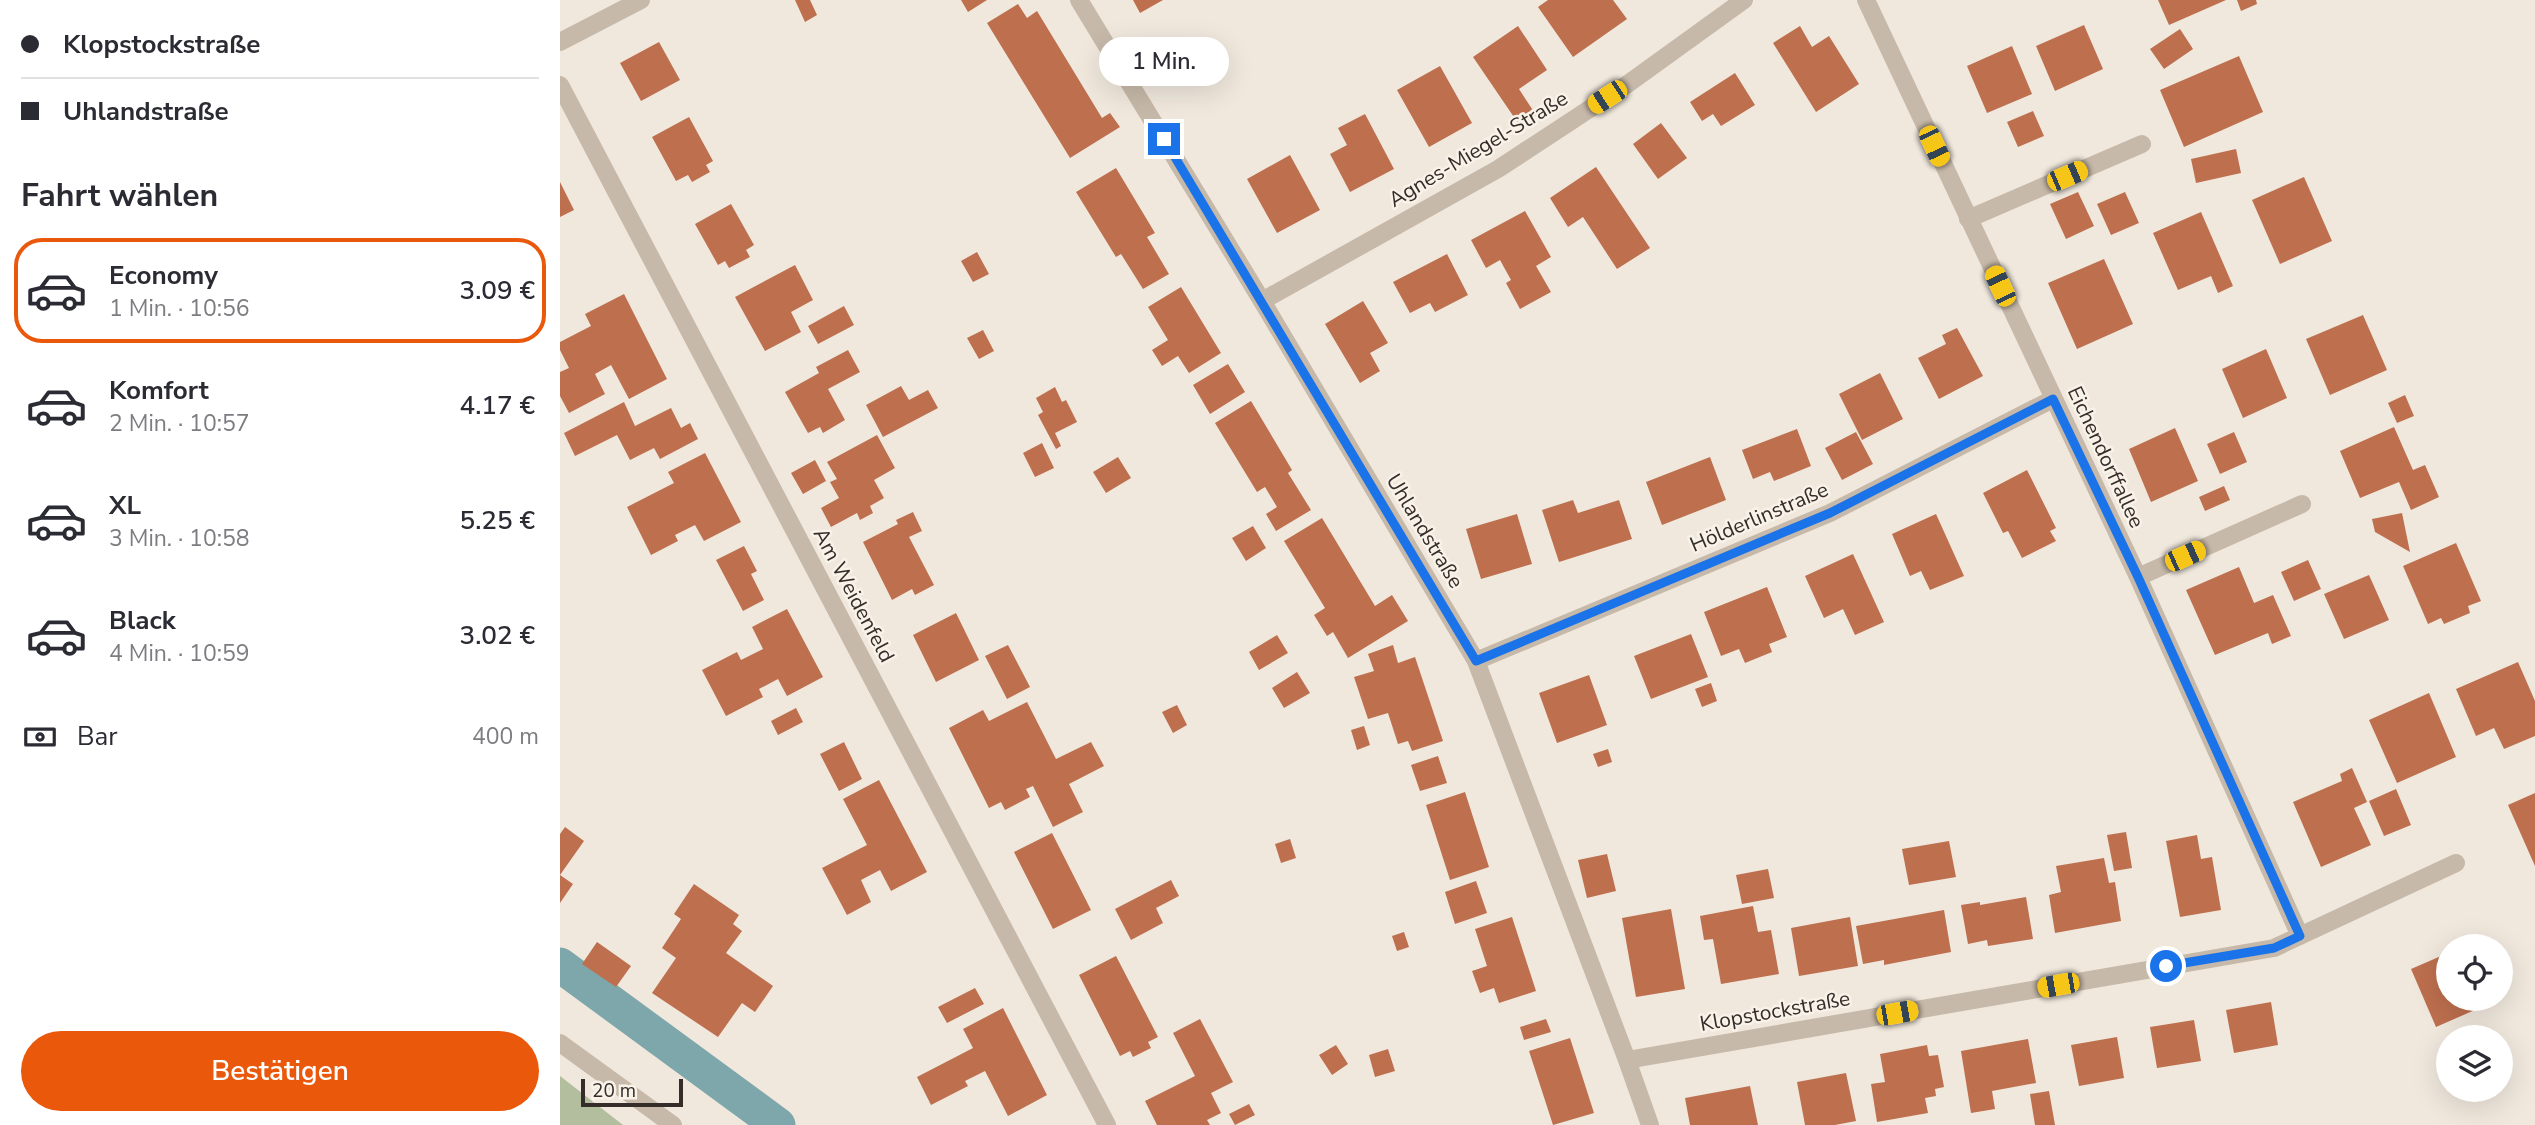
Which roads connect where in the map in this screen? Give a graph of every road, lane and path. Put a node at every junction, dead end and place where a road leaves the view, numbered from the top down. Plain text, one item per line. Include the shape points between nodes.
1 (641, 0) edge
2 (1079, 0) edge
3 (1744, 0) edge
4 (1866, 0) edge
5 (560, 42) edge
6 (560, 85) edge
7 (2142, 144) dead end
8 (1968, 219) junction
9 (1262, 301) junction
10 (2053, 399) junction
11 (2302, 504) dead end
12 (2138, 577) junction
13 (1476, 661) junction
14 (2456, 863) dead end
15 (2300, 936) junction
16 (560, 1043) edge
17 (1627, 1060) junction
18 (673, 1125) edge
19 (1107, 1125) edge
20 (1650, 1125) edge

1 - 5 street
2 - 9 street, Uhlandstraße
3 - 9 street, Agnes-Miegel-Straße via 1498,169
4 - 8 street, Eichendorffallee
6 - 19 street, Am Weidenfeld
7 - 8 street
8 - 10 street, Eichendorffallee
9 - 13 street, Uhlandstraße
10 - 12 street, Eichendorffallee
10 - 13 street, Hölderlinstraße via 1830,513
11 - 12 street
12 - 15 street, Eichendorffallee
13 - 17 street, Uhlandstraße
14 - 15 street, Klopstockstraße
15 - 17 street, Klopstockstraße via 2274,948
16 - 18 street
17 - 20 street, Uhlandstraße

